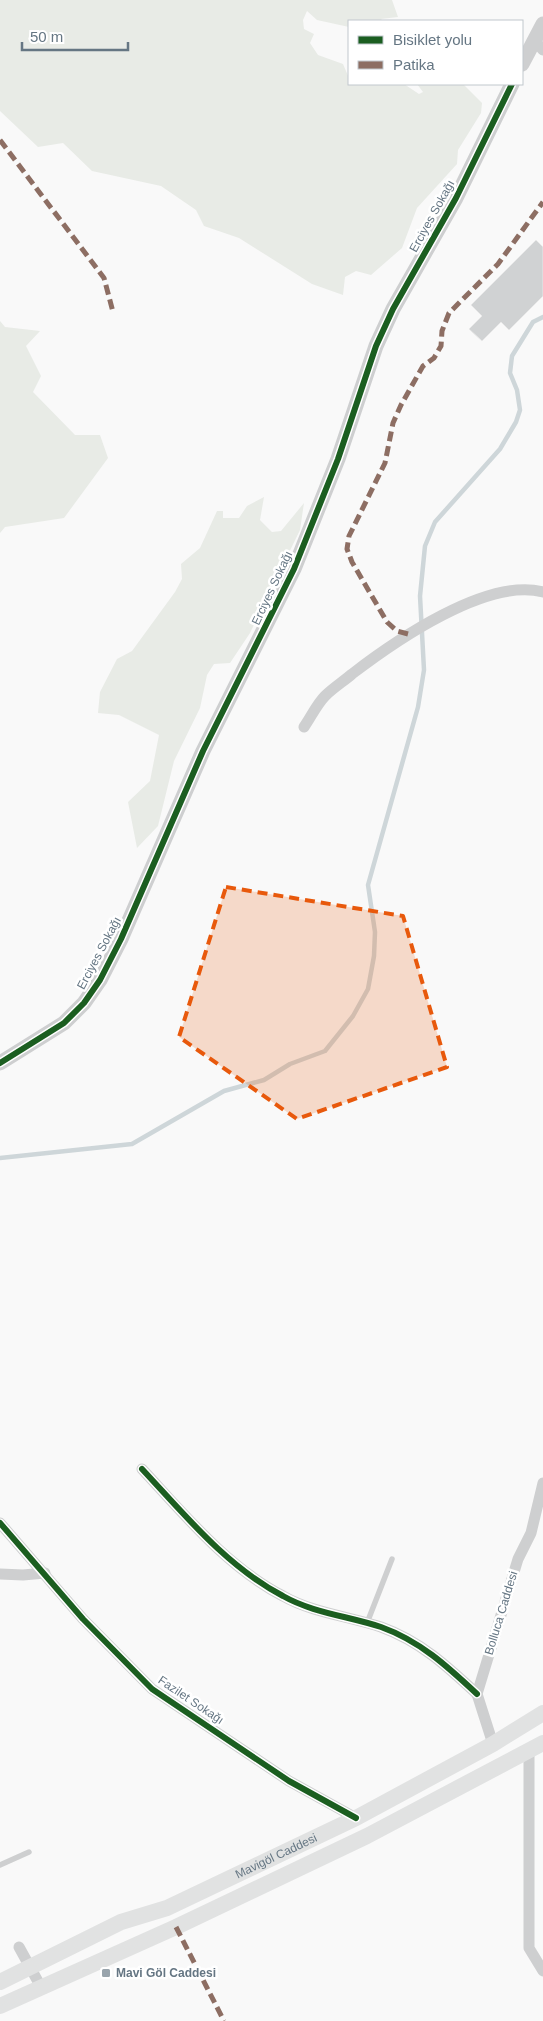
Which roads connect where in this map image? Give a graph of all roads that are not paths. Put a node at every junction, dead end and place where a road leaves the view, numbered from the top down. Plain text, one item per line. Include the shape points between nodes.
1 (543, 24) edge
2 (538, 45) edge
3 (523, 63) edge
4 (512, 85) edge
5 (543, 592) edge
6 (304, 727) dead end
7 (0, 1063) edge
8 (142, 1468) dead end
9 (543, 1483) edge
10 (539, 1520) edge
11 (0, 1523) edge
12 (392, 1559) dead end
13 (44, 1573) junction
14 (0, 1574) edge
15 (366, 1623) junction
16 (477, 1694) junction
17 (543, 1713) edge
18 (543, 1743) edge
19 (493, 1744) junction
20 (529, 1752) junction
21 (356, 1818) junction
22 (29, 1852) dead end
23 (0, 1866) edge
24 (19, 1947) dead end
25 (30, 1966) junction
26 (543, 1971) edge
27 (0, 1982) edge
28 (41, 1987) junction
29 (0, 2006) edge

1 - 2 street
2 - 3 street
4 - 7 street, Erciyes Sokağı via 456,198 376,346 338,458 294,569 204,751 104,972 84,1004 64,1023
5 - 6 street via 493,594 392,643 325,696
8 - 15 street via 236,1564 263,1585 305,1606
9 - 10 street, Bolluca Caddesi
10 - 16 street, Bolluca Caddesi via 518,1559
11 - 13 street, Fazilet Sokağı
12 - 15 lane
13 - 14 street
13 - 21 street, Fazilet Sokağı via 83,1619 152,1689 289,1781
15 - 16 street via 418,1644 440,1659
16 - 19 street
17 - 19 main road, Mavigöl Caddesi
18 - 20 main road, Mavigöl Caddesi
19 - 21 main road, Mavigöl Caddesi
20 - 26 street via 529,1948
20 - 28 main road, Mavigöl Caddesi via 367,1836
21 - 25 main road, Mavigöl Caddesi via 167,1908 121,1922
22 - 23 lane
24 - 25 street
25 - 27 main road, Mavigöl Caddesi
25 - 28 street
28 - 29 main road, Mavigöl Caddesi

